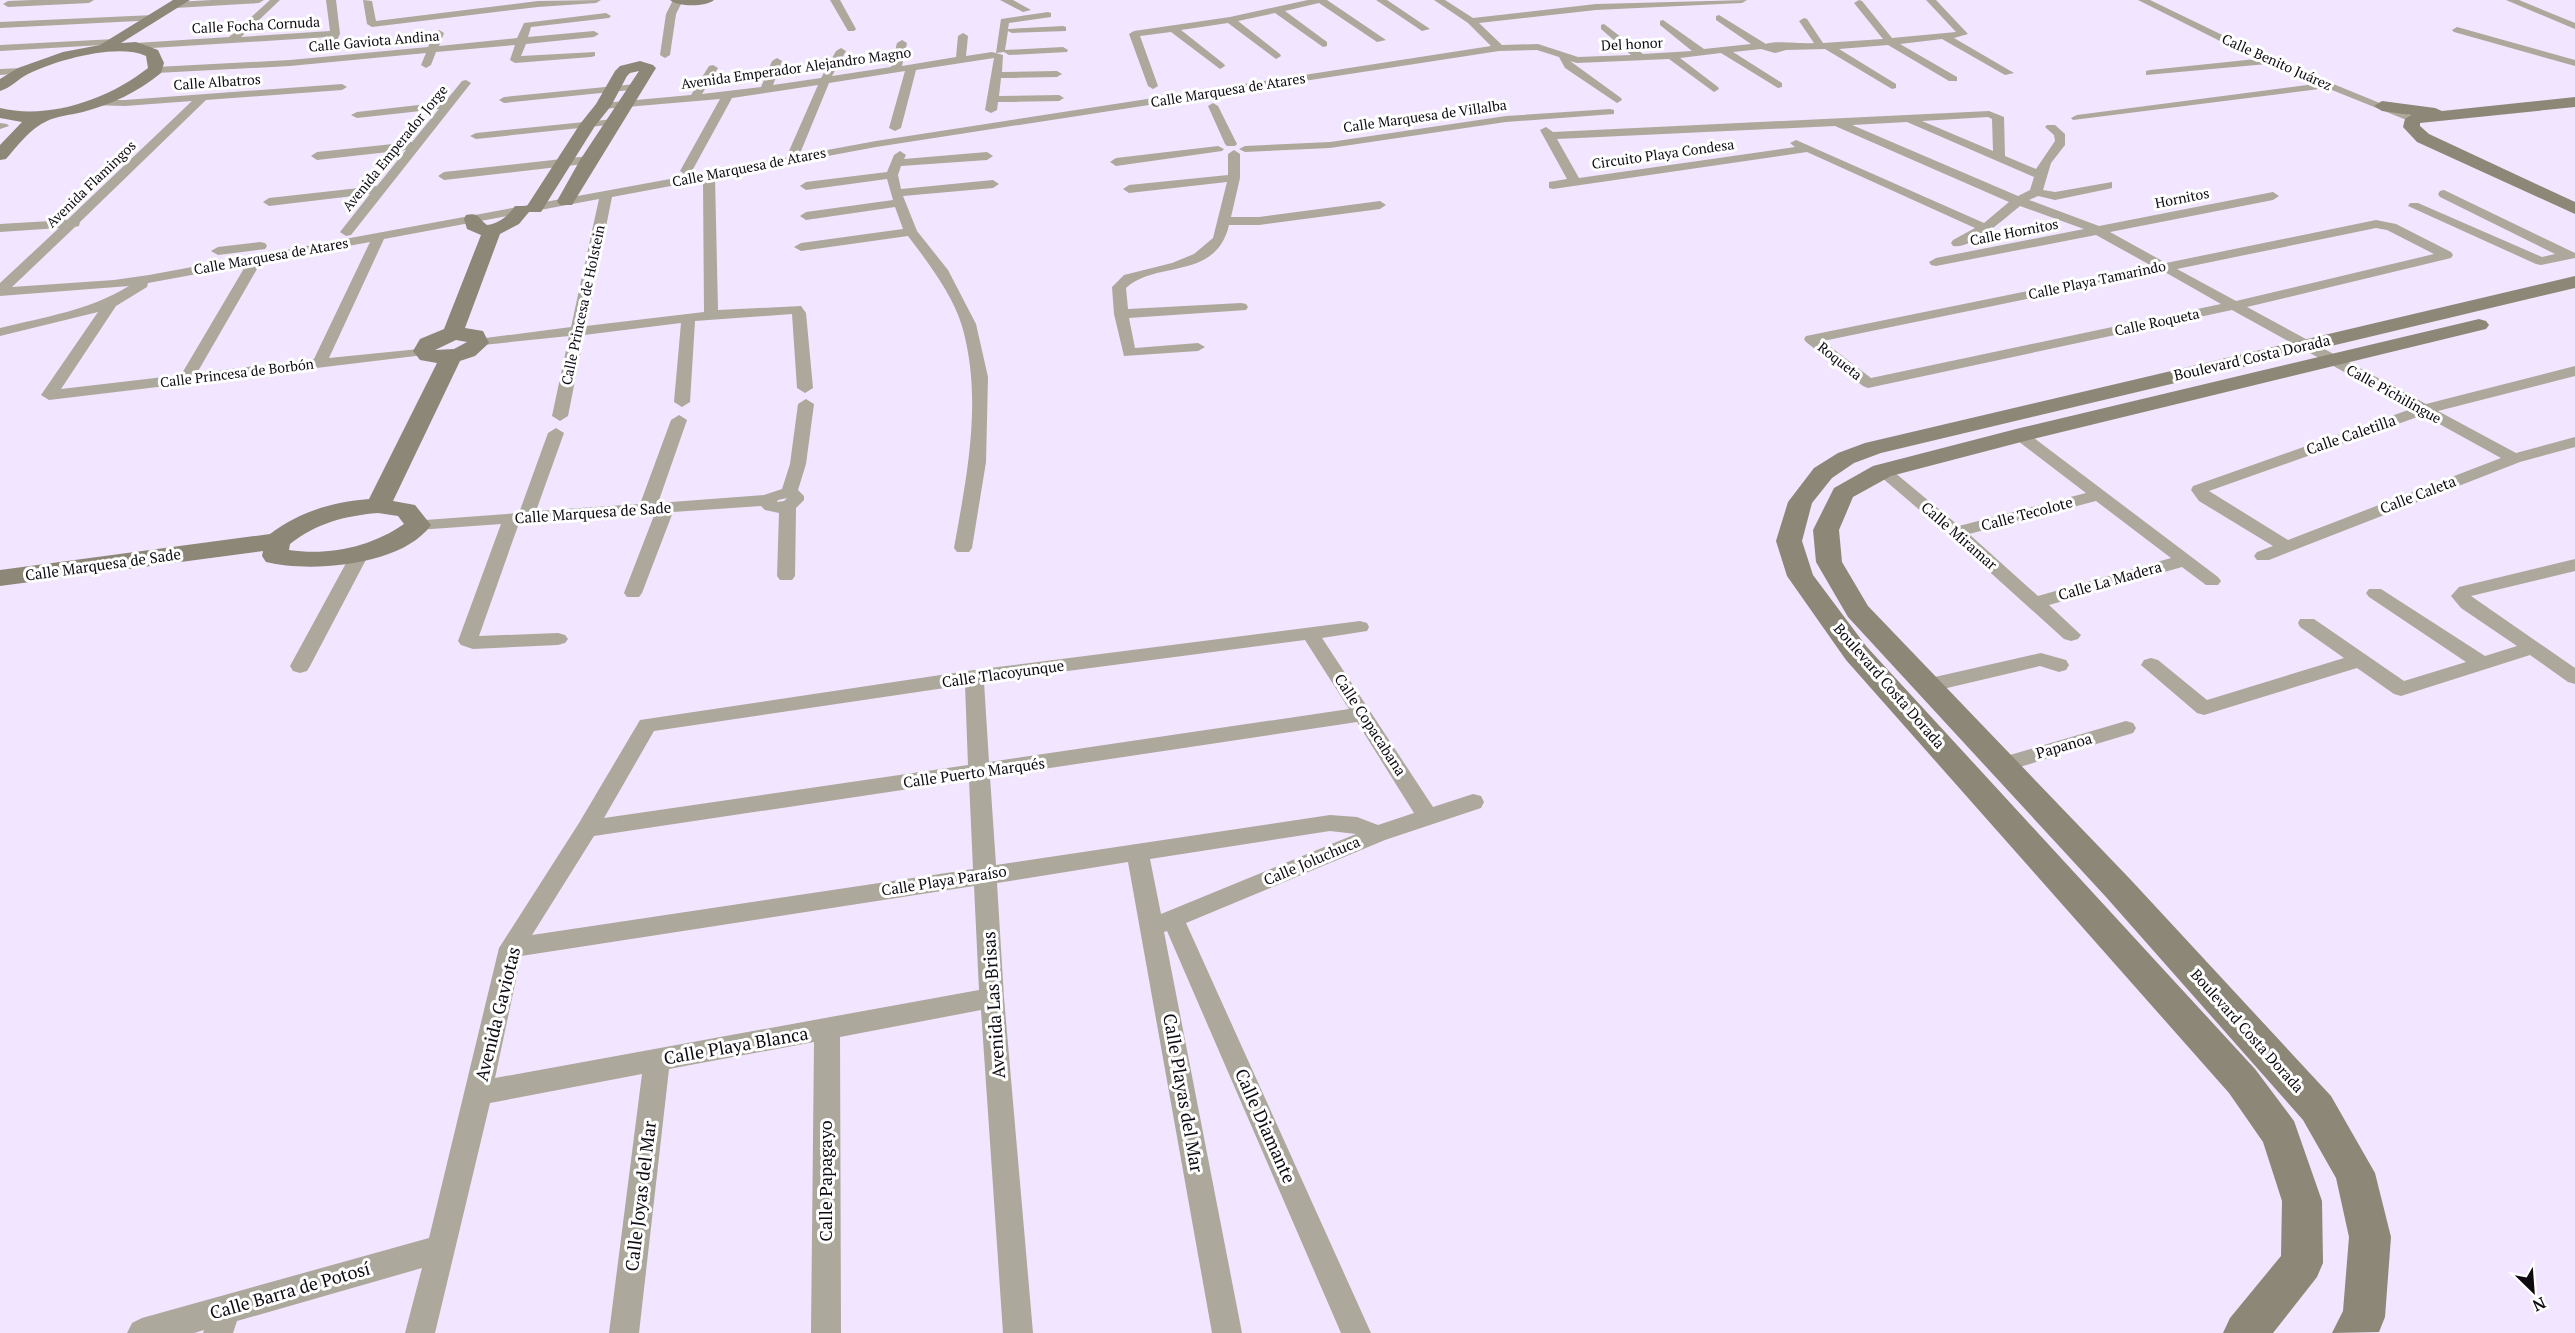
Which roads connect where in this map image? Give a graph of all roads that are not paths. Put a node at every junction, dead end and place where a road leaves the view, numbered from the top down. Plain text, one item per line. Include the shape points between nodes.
1 (89, 0) edge
2 (259, 0) edge
3 (275, 0) edge
4 (331, 0) edge
5 (596, 0) edge
6 (707, 0) edge
7 (835, 0) edge
8 (1005, 0) edge
9 (1321, 0) edge
10 (1381, 0) edge
11 (1439, 0) edge
12 (1742, 0) edge
13 (1931, 0) edge
14 (2143, 0) edge
15 (2511, 0) edge
16 (367, 1) edge
17 (681, 1) edge
18 (188, 2) edge
19 (537, 2) edge
20 (1859, 3) dead end
21 (8, 4) dead end
22 (1276, 9) junction
23 (1026, 10) dead end
24 (1048, 15) dead end
25 (606, 16) dead end
26 (154, 18) junction
27 (1719, 18) dead end
28 (1230, 20) junction
29 (1471, 21) junction
30 (1804, 21) dead end
31 (1663, 23) dead end
32 (0, 25) edge
33 (2575, 26) edge
34 (1604, 27) dead end
35 (851, 29) dead end
36 (1063, 29) dead end
37 (1174, 29) junction
38 (1425, 29) dead end
39 (1002, 30) junction
40 (440, 33) dead end
41 (335, 34) junction
42 (594, 34) dead end
43 (963, 36) dead end
44 (1943, 36) junction
45 (232, 39) junction
46 (1381, 40) dead end
47 (521, 41) junction
48 (115, 42) junction
49 (1890, 42) junction
50 (178, 43) junction
51 (902, 43) dead end
52 (1323, 44) dead end
53 (134, 46) junction
54 (1764, 46) junction
55 (1825, 47) junction
56 (0, 48) edge
57 (1499, 48) junction
58 (433, 49) junction
59 (94, 50) junction
60 (1063, 50) dead end
61 (1723, 50) junction
62 (841, 51) dead end
63 (153, 53) junction
64 (1702, 53) junction
65 (591, 54) dead end
66 (1000, 54) junction
67 (665, 55) dead end
68 (1276, 56) dead end
69 (1639, 56) junction
70 (1671, 56) junction
71 (1564, 57) junction
72 (960, 58) junction
73 (316, 60) junction
74 (2268, 60) junction
75 (777, 61) dead end
76 (290, 63) junction
77 (2575, 63) edge
78 (426, 65) dead end
79 (1220, 66) dead end
80 (911, 67) junction
81 (713, 68) dead end
82 (896, 69) junction
83 (156, 70) junction
84 (2575, 70) edge
85 (23, 71) junction
86 (0, 72) edge
87 (2009, 73) dead end
88 (2150, 73) dead end
89 (1057, 74) dead end
90 (996, 75) junction
91 (1953, 79) dead end
92 (825, 80) junction
93 (466, 83) dead end
94 (1778, 85) dead end
95 (2328, 85) junction
96 (0, 86) edge
97 (1153, 86) dead end
98 (1892, 86) dead end
99 (342, 87) dead end
100 (766, 88) junction
101 (1714, 89) dead end
102 (611, 90) junction
103 (1224, 91) junction
104 (265, 94) junction
105 (728, 95) junction
106 (202, 98) junction
107 (1059, 98) dead end
108 (1179, 98) junction
109 (694, 99) junction
110 (994, 99) junction
111 (504, 100) dead end
112 (1617, 100) dead end
113 (2575, 102) edge
114 (94, 103) junction
115 (627, 104) junction
116 (450, 105) junction
117 (603, 106) junction
118 (1213, 106) junction
119 (2382, 106) junction
120 (2575, 110) edge
121 (1610, 112) dead end
122 (45, 116) junction
123 (357, 116) dead end
124 (990, 118) dead end
125 (2077, 118) dead end
126 (1907, 119) junction
127 (2413, 119) junction
128 (2, 122) edge
129 (614, 122) junction
130 (1837, 123) junction
131 (588, 124) junction
132 (1764, 126) junction
133 (2051, 127) dead end
134 (2442, 127) junction
135 (895, 128) dead end
136 (476, 136) dead end
137 (919, 136) junction
138 (876, 144) junction
139 (417, 145) junction
140 (1806, 148) junction
141 (1237, 149) junction
142 (795, 151) dead end
143 (0, 155) edge
144 (317, 156) dead end
145 (987, 156) dead end
146 (2000, 157) junction
147 (589, 160) junction
148 (566, 162) junction
149 (1116, 162) dead end
150 (896, 164) junction
151 (686, 171) dead end
152 (710, 175) junction
153 (2040, 175) junction
154 (444, 176) dead end
155 (1234, 178) junction
156 (1575, 182) junction
157 (993, 184) dead end
158 (1553, 185) dead end
159 (2108, 185) dead end
160 (806, 186) dead end
161 (379, 189) junction
162 (1129, 189) dead end
163 (2036, 192) junction
164 (606, 194) junction
165 (2444, 194) junction
166 (2575, 194) edge
167 (2273, 196) dead end
168 (898, 198) junction
169 (566, 201) junction
170 (2018, 201) junction
171 (2487, 201) dead end
172 (269, 202) dead end
173 (1380, 205) dead end
174 (528, 209) junction
175 (2575, 209) edge
176 (441, 213) dead end
177 (806, 216) dead end
178 (473, 219) junction
179 (1223, 221) junction
180 (74, 223) junction
181 (0, 228) edge
182 (1985, 228) junction
183 (2097, 230) junction
184 (492, 231) junction
185 (346, 232) junction
186 (911, 232) junction
187 (379, 236) junction
188 (360, 240) junction
189 (325, 242) junction
190 (1958, 243) dead end
191 (801, 248) dead end
192 (218, 251) dead end
193 (2445, 255) joint
194 (2565, 257) edge
195 (257, 258) junction
196 (1936, 262) dead end
197 (2163, 266) junction
198 (2575, 267) edge
199 (149, 279) junction
200 (2575, 282) edge
201 (2575, 288) edge
202 (0, 292) edge
203 (2575, 294) edge
204 (2575, 302) edge
205 (111, 303) junction
206 (2232, 306) junction
207 (1241, 307) dead end
208 (1120, 314) junction
209 (711, 315) junction
210 (688, 318) junction
211 (578, 331) junction
212 (0, 332) edge
213 (453, 333) junction
214 (1811, 339) joint
215 (478, 343) junction
216 (2305, 346) junction
217 (1197, 347) dead end
218 (424, 351) junction
219 (451, 357) junction
220 (2334, 361) junction
221 (319, 364) junction
222 (2575, 371) edge
223 (186, 379) junction
224 (1868, 383) joint
225 (682, 402) dead end
226 (2423, 410) junction
227 (560, 416) dead end
228 (679, 420) dead end
229 (556, 433) dead end
230 (2020, 435) junction
231 (2575, 442) edge
232 (2514, 459) junction
233 (1882, 471) junction
234 (2099, 495) junction
235 (788, 499) junction
236 (378, 506) junction
237 (666, 508) junction
238 (647, 509) junction
239 (519, 517) junction
240 (418, 525) junction
241 (1956, 532) junction
242 (2285, 546) junction
243 (963, 548) dead end
244 (282, 552) junction
245 (360, 554) junction
246 (2264, 556) dead end
247 (2185, 560) junction
248 (2575, 565) edge
249 (786, 576) dead end
250 (0, 578) edge
251 (2212, 581) dead end
252 (633, 593) dead end
253 (2375, 593) dead end
254 (0, 596) edge
255 (2034, 603) junction
256 (2307, 623) dead end
257 (1360, 627) dead end
258 (1310, 634) junction
259 (2071, 635) dead end
260 (558, 639) dead end
261 (2532, 648) junction
262 (2358, 661) junction
263 (2483, 664) junction
264 (2059, 665) dead end
265 (2151, 665) dead end
266 (300, 666) dead end
267 (2572, 673) edge
268 (974, 677) junction
269 (1926, 686) junction
270 (1361, 714) junction
271 (646, 725) joint
272 (2126, 728) dead end
273 (2003, 764) junction
274 (978, 772) junction
275 (1473, 802) dead end
276 (1427, 818) junction
277 (587, 829) junction
278 (1377, 834) junction
279 (1138, 853) junction
280 (2088, 856) junction
281 (2048, 866) junction
282 (987, 874) junction
283 (1162, 923) junction
284 (511, 948) junction
285 (992, 998) junction
286 (827, 1030) junction
287 (657, 1060) junction
288 (479, 1094) junction
289 (439, 1249) junction
290 (222, 1321) edge
291 (142, 1333) edge
292 (420, 1333) edge
293 (624, 1333) edge
294 (826, 1333) edge
295 (1018, 1333) edge
296 (1227, 1333) edge
297 (1356, 1333) edge
298 (2245, 1333) edge
299 (2354, 1333) edge

1 - 21 street
2 - 18 street
3 - 45 street
4 - 41 street
5 - 19 street
6 - 17 main road
7 - 35 street
8 - 23 street
9 - 22 street
9 - 46 street
10 - 38 street
11 - 29 street
12 - 29 street via 1596,7
13 - 44 street via 1963,34
14 - 74 street, Calle Benito Juárez
15 - 33 street
16 - 19 street via 372,24
17 - 67 street via 671,14
18 - 26 main road
18 - 53 main road
20 - 49 street
22 - 28 street
22 - 52 street
24 - 39 street via 1006,20
25 - 47 street via 527,25
26 - 32 street
26 - 48 main road
27 - 54 street
28 - 37 street
28 - 68 street
29 - 57 street
30 - 55 street
31 - 64 street
34 - 69 street
36 - 39 street
37 - 79 street
37 - 97 street via 1134,34
39 - 66 street
40 - 58 street
41 - 45 street, Calle Focha Cornuda
41 - 73 street
42 - 47 street, Calle Gaviota Andina
43 - 72 street
44 - 49 street
44 - 87 street
45 - 50 street, Calle Focha Cornuda
47 - 58 street, Calle Gaviota Andina
47 - 65 street via 515,60
48 - 56 street
48 - 59 main road
49 - 55 street
49 - 91 street
50 - 53 street, Calle Focha Cornuda
50 - 63 street, Calle Focha Cornuda
51 - 82 street
53 - 59 main road
53 - 63 main road
54 - 55 street, Del honor via 1781,50
54 - 61 street, Del honor
55 - 98 street
57 - 71 street, Del honor via 1538,47
57 - 103 street, Calle Marquesa de Atares
58 - 73 street, Calle Gaviota Andina
58 - 78 street
59 - 85 main road
60 - 66 street, Avenida Emperador Alejandro Magno
61 - 64 street, Del honor
61 - 94 street
62 - 92 street
63 - 83 main road
64 - 70 street, Del honor
66 - 72 street, Avenida Emperador Alejandro Magno
66 - 90 street
69 - 70 street, Del honor
69 - 71 street, Del honor via 1577,60
70 - 101 street
71 - 112 street via 1569,66
72 - 80 street, Avenida Emperador Alejandro Magno
73 - 76 street, Calle Gaviota Andina
74 - 88 street
74 - 95 street, Calle Benito Juárez
75 - 100 street
76 - 83 street, Calle Gaviota Andina
76 - 104 street
77 - 84 street via 2458,34
80 - 82 street, Avenida Emperador Alejandro Magno
80 - 135 street
81 - 109 street
82 - 92 street, Avenida Emperador Alejandro Magno
83 - 114 main road via 129,89
85 - 86 street
85 - 96 main road
89 - 90 street
90 - 110 street
92 - 100 street, Avenida Emperador Alejandro Magno
92 - 142 street
93 - 116 street, Avenida Emperador Jorge
95 - 119 street, Calle Benito Juárez
95 - 125 street
99 - 104 street, Calle Albatros
100 - 105 street, Avenida Emperador Alejandro Magno
102 - 111 street
102 - 115 main road via 625,69 648,68
102 - 117 main road
103 - 108 street, Calle Marquesa de Atares
103 - 118 street via 1223,103
104 - 106 street, Calle Albatros
105 - 109 street, Avenida Emperador Alejandro Magno
105 - 151 street
106 - 114 street, Calle Albatros
106 - 180 street, Avenida Flamingos
107 - 110 street
108 - 118 street via 1188,105
108 - 137 street, Calle Marquesa de Atares
109 - 115 street, Avenida Emperador Alejandro Magno
110 - 124 street
113 - 134 main road
114 - 122 main road
115 - 117 street, Avenida Emperador Alejandro Magno
115 - 129 main road
116 - 123 street
116 - 139 street, Avenida Emperador Jorge
117 - 131 main road
118 - 141 street
119 - 127 street, Calle Benito Juárez
119 - 134 main road
120 - 134 main road
121 - 141 street, Calle Marquesa de Villalba via 1506,119 1330,145
122 - 128 main road
122 - 143 main road via 27,126
126 - 130 street, Circuito Playa Condesa
126 - 146 street
126 - 146 street, Circuito Playa Condesa via 1994,115 1998,117
127 - 134 main road
127 - 134 main road via 2411,127
129 - 131 street
129 - 147 main road
130 - 132 street, Circuito Playa Condesa
130 - 170 street, Calle Pichilingue
131 - 136 street
131 - 148 main road
132 - 140 street
132 - 156 street, Circuito Playa Condesa via 1548,133
133 - 153 street via 2061,138
134 - 166 main road
134 - 175 main road
137 - 138 street, Calle Marquesa de Atares
137 - 150 street via 916,149
138 - 150 street
138 - 152 street, Calle Marquesa de Atares
139 - 144 street
139 - 161 street, Avenida Emperador Jorge
140 - 156 street, Circuito Playa Condesa
140 - 182 street
141 - 149 street
141 - 155 street
145 - 150 street
146 - 153 street
147 - 148 street
147 - 169 main road
148 - 154 street
148 - 174 main road
150 - 160 street
150 - 168 street
152 - 164 street, Calle Marquesa de Atares
152 - 209 street
153 - 163 street
155 - 162 street
155 - 179 street
156 - 158 street
157 - 168 street
159 - 163 street via 2055,196
161 - 172 street
161 - 185 street, Avenida Emperador Jorge
163 - 170 street
164 - 169 street, Calle Marquesa de Atares
164 - 211 street, Calle Princesa de HoIstein
165 - 171 street via 2458,187
165 - 194 street
165 - 194 street via 2414,206 2541,261
167 - 183 street, Hornitos
168 - 177 street
168 - 186 street
169 - 174 street, Calle Marquesa de Atares
170 - 182 street
170 - 183 street, Calle Pichilingue
173 - 179 street
174 - 176 street via 505,207
174 - 178 street, Calle Marquesa de Atares
174 - 184 main road via 510,225
178 - 184 main road via 479,230
178 - 187 street, Calle Marquesa de Atares
179 - 208 street via 1219,239 1199,257 1123,282 1119,287
180 - 181 street
180 - 202 street, Avenida Flamingos
182 - 190 street
183 - 196 street, Calle Hornitos
183 - 197 street, Calle Pichilingue
184 - 213 main road
185 - 188 street, Avenida Emperador Jorge via 357,233
185 - 189 street, Avenida Emperador Jorge
186 - 191 street
186 - 243 street via 941,270 969,324 980,377 978,462
187 - 188 street, Calle Marquesa de Atares
187 - 221 street
188 - 189 street, Calle Marquesa de Atares
189 - 192 street
189 - 195 street, Calle Marquesa de Atares
193 - 197 street, Calle Playa Tamarindo via 2376,224
193 - 206 street, Calle Roqueta
194 - 198 street
195 - 199 street, Calle Marquesa de Atares
195 - 223 street
197 - 206 street, Calle Pichilingue
197 - 214 street, Calle Playa Tamarindo
199 - 202 street, Calle Marquesa de Atares
199 - 205 street
200 - 216 main road, Boulevard Costa Dorada
201 - 203 main road via 2569,291
204 - 220 main road, Boulevard Costa Dorada
205 - 212 street via 81,314
205 - 223 street, Calle Princesa de Borbón via 49,395
206 - 216 street, Calle Pichilingue
206 - 224 street, Calle Roqueta
207 - 208 street
208 - 217 street via 1129,352
209 - 210 street
209 - 235 street via 796,309 800,312 805,396 798,464
210 - 211 street
210 - 225 street
211 - 215 street
211 - 227 street, Calle Princesa de HoIstein
213 - 215 main road via 476,335
213 - 218 main road via 428,344
214 - 224 street, Roqueta
215 - 219 main road
216 - 220 street, Calle Pichilingue
216 - 281 main road, Boulevard Costa Dorada via 1873,448 1845,458 1823,473 1800,502 1789,541 1800,576 1856,653
218 - 219 main road via 428,355
218 - 221 street, Calle Princesa de Borbón
219 - 236 main road
220 - 226 street, Calle Pichilingue
220 - 230 main road, Boulevard Costa Dorada
221 - 223 street, Calle Princesa de Borbón
222 - 226 street, Calle Caletilla
226 - 232 street, Calle Pichilingue
226 - 242 street, Calle Caletilla via 2199,490
228 - 238 street
229 - 239 street
230 - 233 main road, Boulevard Costa Dorada
230 - 234 street
231 - 232 street, Calle Caleta
232 - 242 street, Calle Caleta
233 - 241 street, Calle Miramar
233 - 269 main road, Boulevard Costa Dorada via 1843,493 1826,530 1829,562 1858,611
234 - 241 street, Calle Tecolote
234 - 247 street
235 - 237 street, Calle Marquesa de Sade via 770,506 768,500
235 - 249 street
236 - 240 main road via 406,510
236 - 244 main road via 328,513 297,524
237 - 238 street, Calle Marquesa de Sade
237 - 252 street
238 - 239 street, Calle Marquesa de Sade
239 - 240 street, Calle Marquesa de Sade
239 - 260 street via 468,641
240 - 245 main road, Calle Marquesa de Sade via 404,536
241 - 255 street, Calle Miramar
242 - 246 street, Calle Caleta
244 - 245 main road, Calle Marquesa de Sade
244 - 250 main road, Calle Marquesa de Sade
244 - 254 main road, Calle Marquesa de Sade
245 - 266 street
247 - 251 street
247 - 255 street, Calle La Madera
248 - 261 street via 2464,591 2460,596
253 - 263 street
255 - 259 street, Calle Miramar
256 - 262 street
257 - 258 street, Calle Tlacoyunque
258 - 268 street, Calle Tlacoyunque
258 - 270 street, Calle Copacabana
261 - 263 street
261 - 267 street
262 - 263 street via 2401,689
262 - 265 street via 2204,708
264 - 269 street via 2041,659
268 - 271 street, Calle Tlacoyunque
268 - 274 street, Avenida Las Brisas
269 - 273 main road, Boulevard Costa Dorada
270 - 274 street, Calle Puerto Marqués
270 - 276 street, Calle Copacabana
271 - 277 street, Avenida Gaviotas
272 - 273 street, Papanoa
273 - 280 main road, Boulevard Costa Dorada
274 - 277 street, Calle Puerto Marqués
274 - 282 street, Avenida Las Brisas
275 - 276 street, Calle Joluchuca
276 - 278 street, Calle Joluchuca
277 - 284 street, Avenida Gaviotas
278 - 279 street, Calle Playa Paraíso via 1357,825 1330,823
278 - 283 street, Calle Joluchuca
279 - 282 street, Calle Playa Paraíso
279 - 283 street, Calle Playas del Mar
280 - 281 main road
280 - 299 main road, Boulevard Costa Dorada via 2317,1108 2355,1173 2370,1237 2364,1317
281 - 298 main road, Boulevard Costa Dorada via 2242,1081 2280,1134 2302,1201 2302,1263
282 - 284 street, Calle Playa Paraíso
282 - 285 street, Avenida Las Brisas
283 - 296 street, Calle Playas del Mar
283 - 297 street, Calle Diamante
284 - 288 street, Avenida Gaviotas
285 - 286 street, Calle Playa Blanca
285 - 295 street, Avenida Las Brisas
286 - 287 street, Calle Playa Blanca
286 - 294 street, Calle Papagayo
287 - 288 street, Calle Playa Blanca
287 - 293 street, Calle Joyas del Mar
288 - 289 street, Avenida Gaviotas
289 - 290 street, Calle Barra de Potosí
289 - 292 street, Avenida Gaviotas
290 - 291 street, Calle Barra de Potosí

